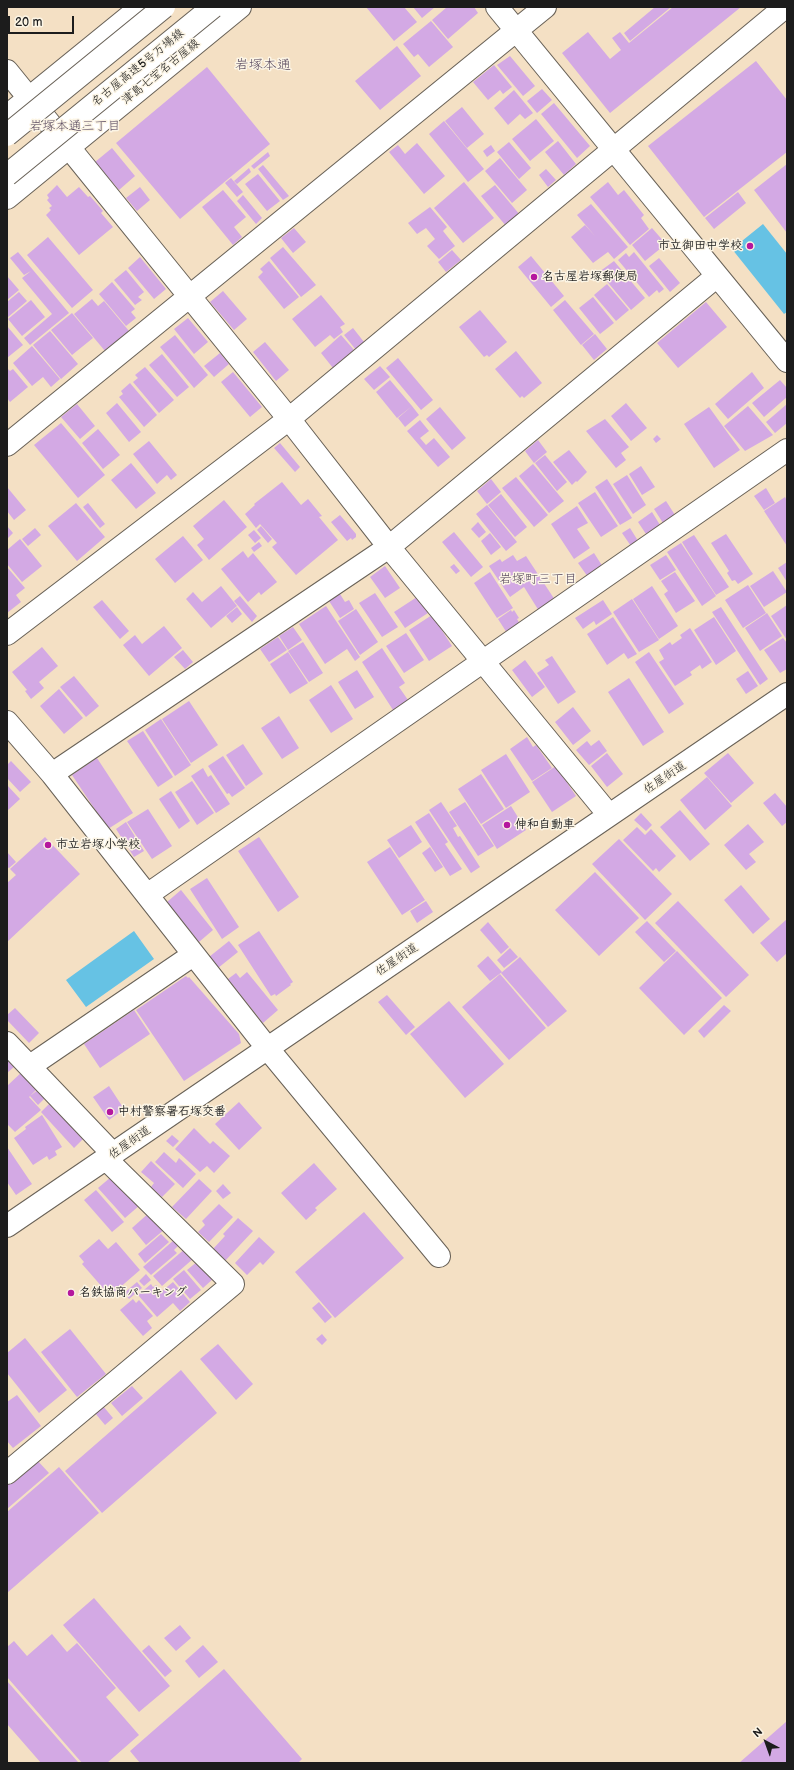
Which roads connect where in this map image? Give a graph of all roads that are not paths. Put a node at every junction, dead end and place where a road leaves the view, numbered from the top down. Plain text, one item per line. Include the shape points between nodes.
1 (141, 7) edge
2 (164, 7) edge
3 (212, 7) edge
4 (240, 7) edge
5 (497, 7) edge
6 (544, 7) edge
7 (785, 7) edge
8 (516, 30) junction
9 (7, 71) edge
10 (29, 98) junction
11 (7, 116) edge
12 (7, 135) edge
13 (69, 147) junction
14 (614, 150) junction
15 (7, 175) edge
16 (7, 198) edge
17 (717, 276) junction
18 (189, 296) junction
19 (787, 361) edge
20 (289, 419) junction
21 (7, 445) edge
22 (787, 450) edge
23 (389, 547) junction
24 (7, 634) edge
25 (484, 661) junction
26 (787, 694) edge
27 (7, 722) edge
28 (52, 774) junction
29 (609, 815) junction
30 (147, 894) junction
31 (192, 955) junction
32 (7, 1043) edge
33 (268, 1049) junction
34 (30, 1066) junction
35 (110, 1157) junction
36 (7, 1226) edge
37 (439, 1256) dead end
38 (7, 1473) edge

1 - 10 main road
2 - 12 main road, bridge
3 - 15 main road, 名古屋高速5号万場線, bridge
4 - 13 main road, 津島七宝名古屋線
5 - 8 main road
6 - 8 main road
7 - 14 main road
8 - 14 main road
8 - 18 main road
9 - 10 main road
10 - 11 main road
10 - 13 main road
13 - 16 main road, 津島七宝名古屋線
13 - 18 main road
14 - 17 main road
14 - 20 main road
17 - 19 main road
17 - 23 main road
18 - 20 main road
18 - 21 main road
20 - 23 main road
20 - 24 main road
22 - 25 main road
23 - 25 main road
23 - 28 main road
25 - 29 main road
25 - 30 main road
26 - 29 main road, 佐屋街道
27 - 28 main road
28 - 30 main road
29 - 33 main road, 佐屋街道
30 - 31 main road
31 - 33 main road
31 - 34 main road
32 - 34 main road
33 - 35 main road, 佐屋街道
33 - 37 main road
34 - 35 main road
35 - 36 main road, 佐屋街道
35 - 38 main road via 233,1284

